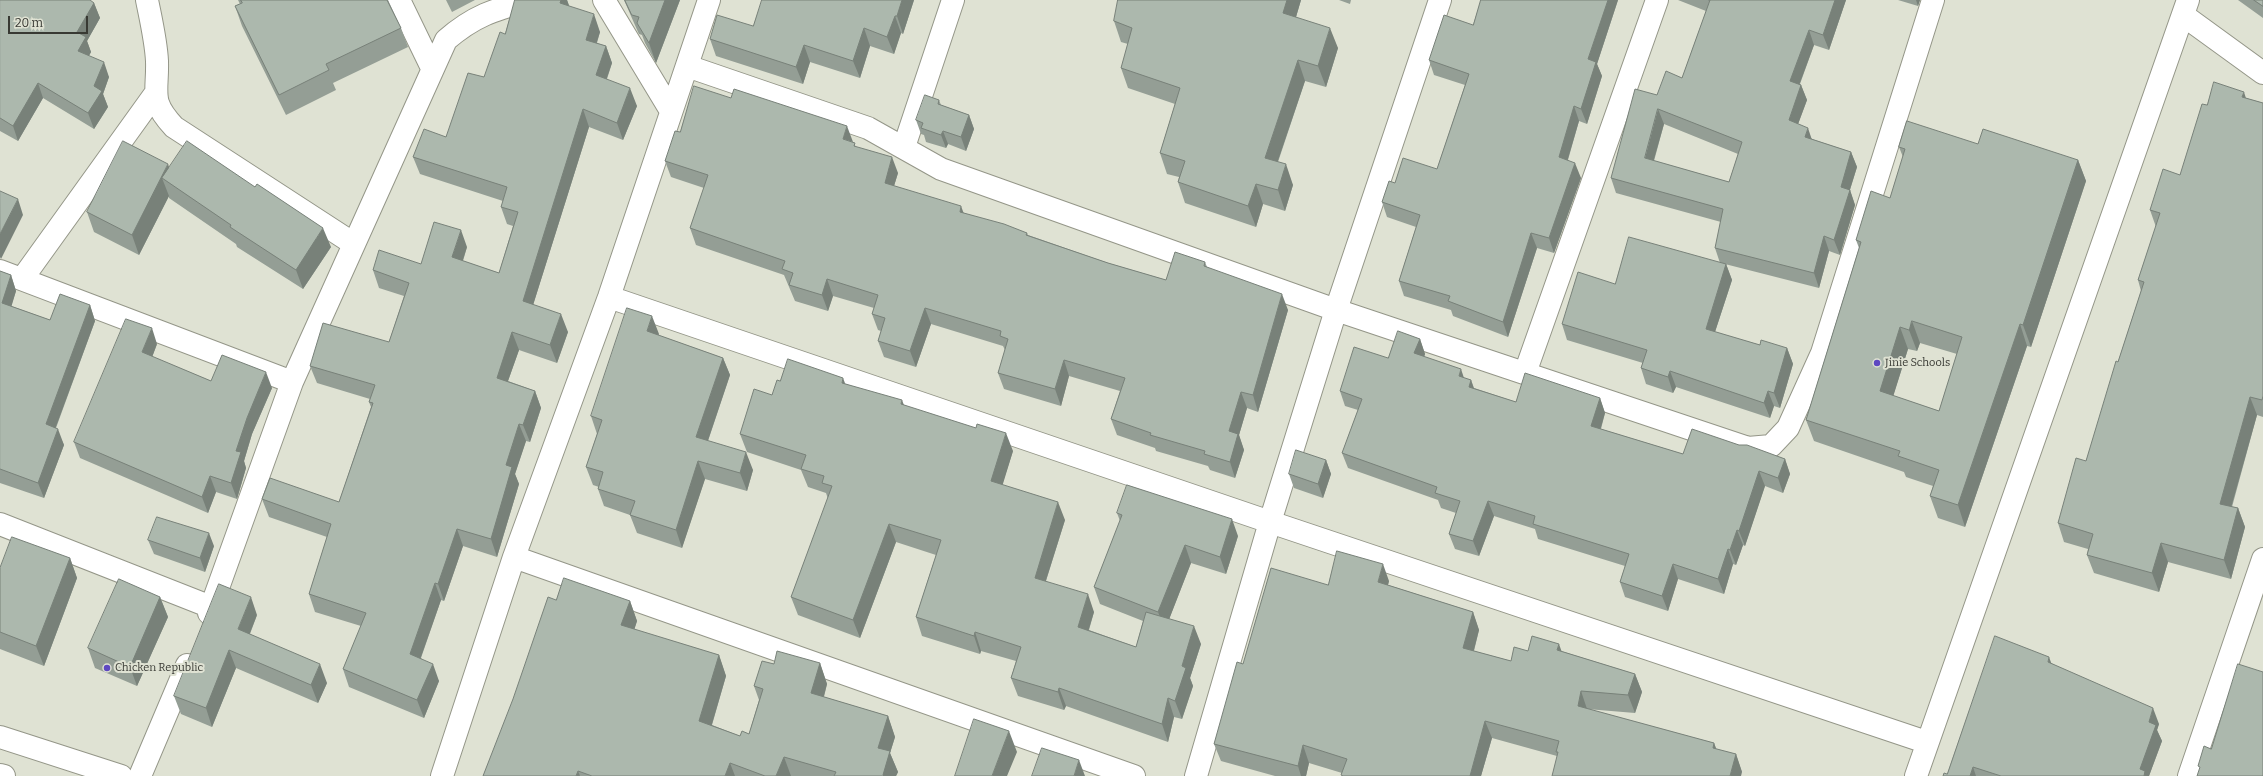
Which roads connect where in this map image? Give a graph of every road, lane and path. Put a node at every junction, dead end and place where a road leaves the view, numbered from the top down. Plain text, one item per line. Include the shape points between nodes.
1 (147, 0) edge
2 (399, 0) edge
3 (530, 0) edge
4 (604, 0) edge
5 (710, 0) edge
6 (953, 0) edge
7 (1440, 0) edge
8 (1657, 0) edge
9 (1933, 0) edge
10 (2185, 7) edge
11 (687, 66) junction
12 (432, 68) junction
13 (2263, 73) edge
14 (155, 94) junction
15 (671, 111) junction
16 (904, 147) junction
17 (354, 244) junction
18 (0, 271) edge
19 (22, 279) junction
20 (609, 297) junction
21 (1336, 310) junction
22 (1525, 373) junction
23 (292, 382) junction
24 (1270, 522) junction
25 (0, 524) edge
26 (514, 557) junction
27 (2263, 559) edge
28 (211, 608) junction
29 (0, 737) edge
30 (1926, 742) junction
31 (0, 775) edge
32 (4, 776) edge
33 (121, 776) edge
34 (140, 776) edge
35 (442, 776) edge
36 (1134, 776) edge
37 (1196, 776) edge
38 (1916, 776) edge
39 (2189, 776) edge

1 - 14 street via 157,62
2 - 12 street
3 - 12 street via 485,13 463,25 446,40
4 - 15 street
5 - 11 street
6 - 16 street
7 - 21 street
8 - 22 street
9 - 22 street via 1822,353 1788,428 1771,446 1748,448
10 - 13 street
10 - 30 street
11 - 15 street
11 - 16 street via 868,128
12 - 17 street
14 - 17 street via 160,112 174,127
14 - 19 street
15 - 20 street
16 - 21 street via 941,169
17 - 23 street
18 - 19 street
19 - 23 street
20 - 24 street
20 - 26 street
21 - 22 street
21 - 24 street
23 - 28 street
24 - 30 street
24 - 37 street
25 - 28 street
26 - 35 street
26 - 36 street
27 - 39 street
28 - 34 street
29 - 33 street
30 - 38 street
31 - 32 street

